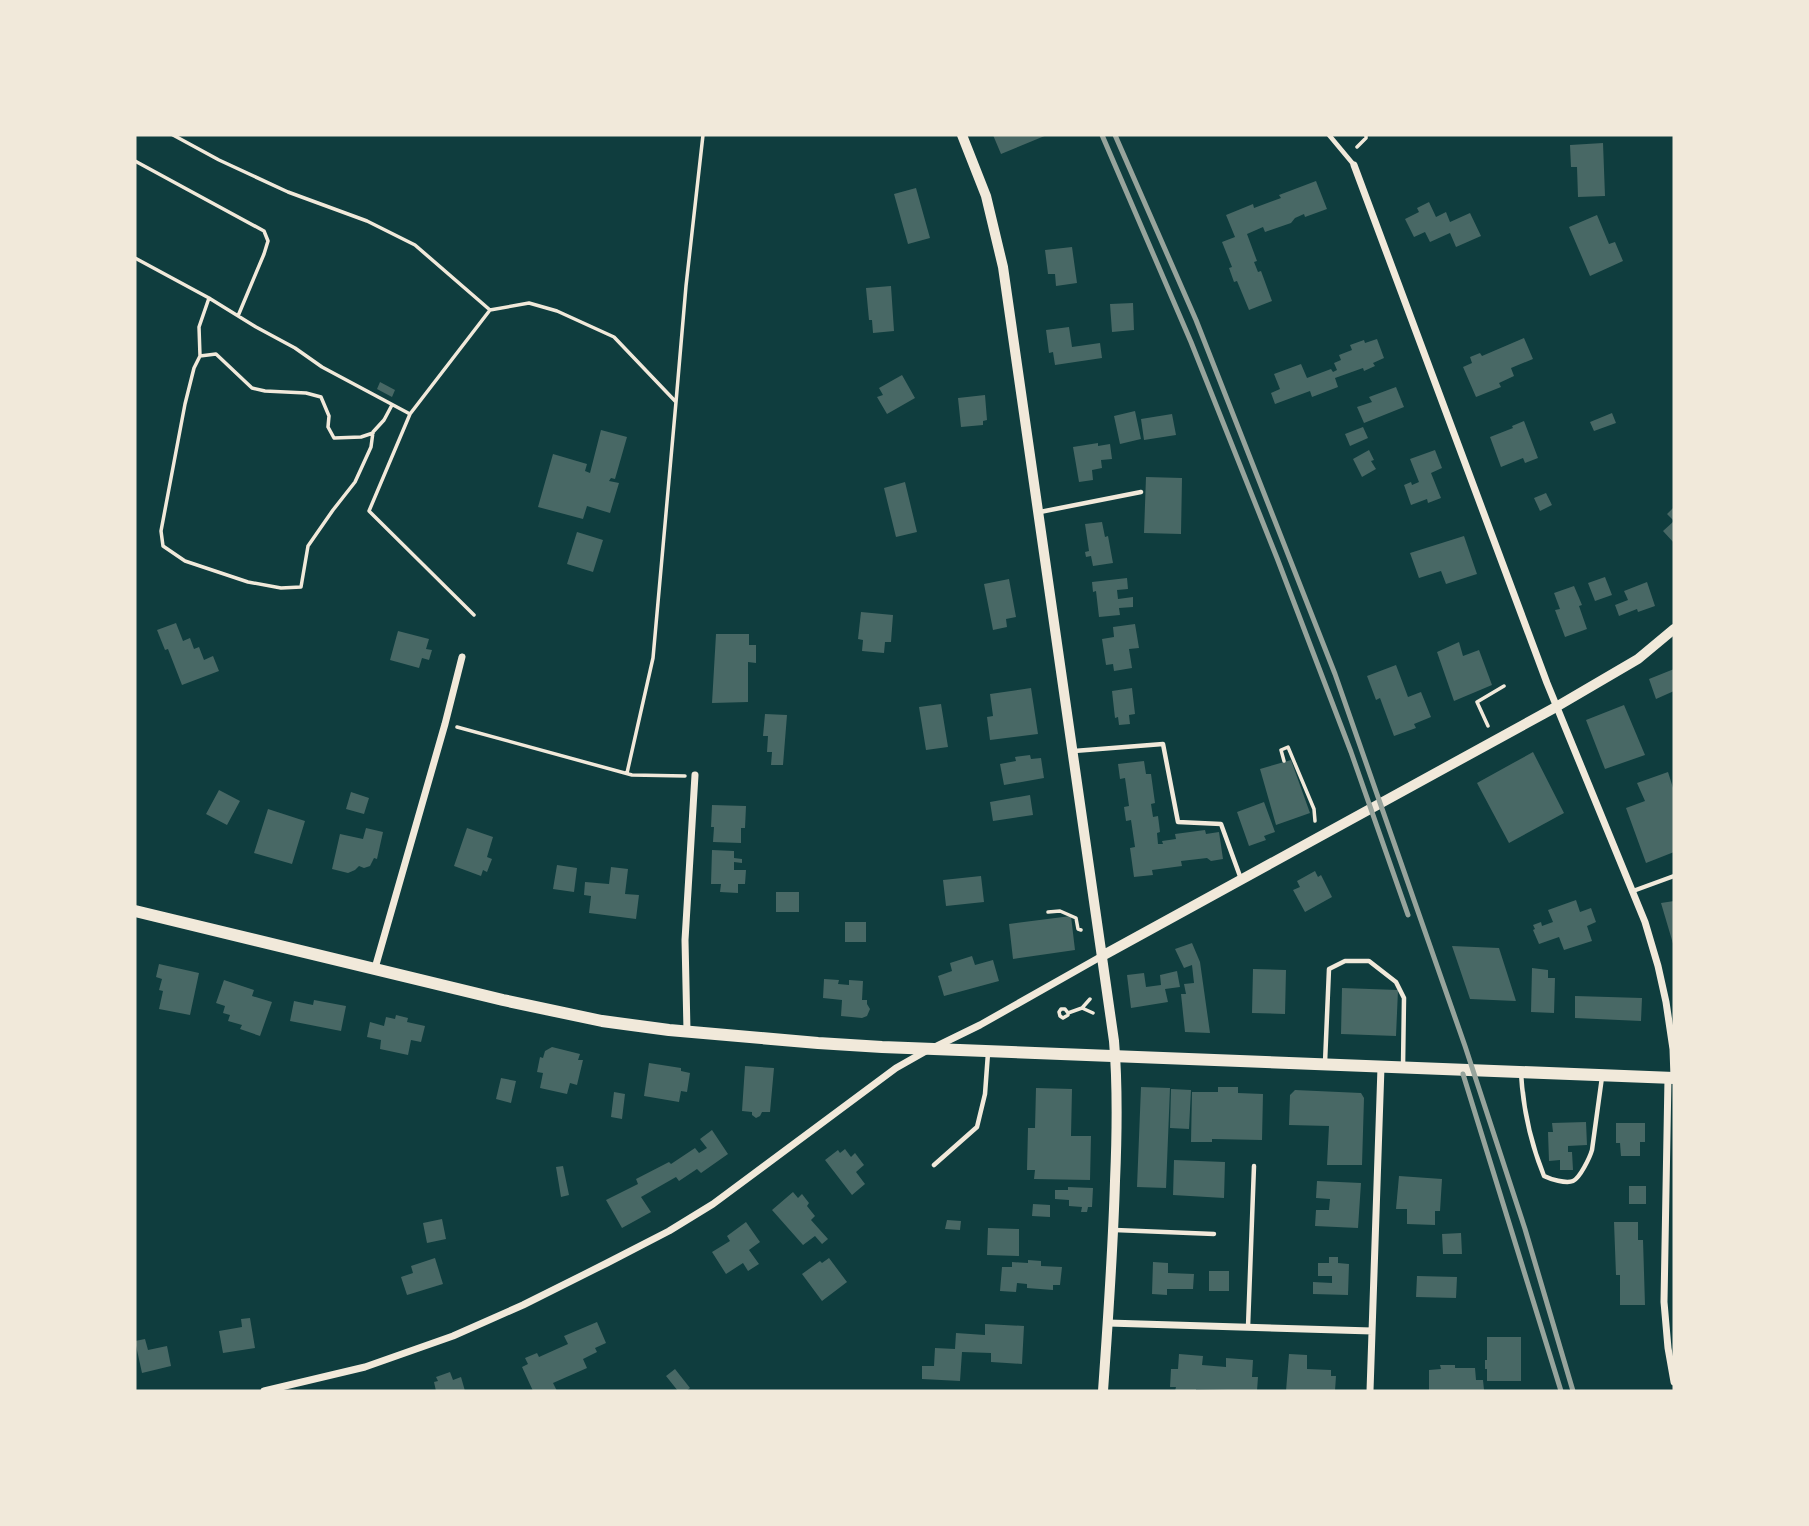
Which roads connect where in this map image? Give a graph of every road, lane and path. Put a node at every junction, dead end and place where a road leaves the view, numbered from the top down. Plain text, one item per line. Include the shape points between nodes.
1 (173, 135) edge
2 (703, 135) edge
3 (962, 135) edge
4 (1329, 135) edge
5 (1366, 135) edge
6 (1357, 147) dead end
7 (135, 161) edge
8 (1354, 165) joint
9 (135, 258) edge
10 (209, 298) junction
11 (490, 310) junction
12 (238, 316) junction
13 (200, 356) junction
14 (676, 402) junction
15 (392, 405) junction
16 (410, 414) junction
17 (373, 432) junction
18 (1141, 492) dead end
19 (1039, 512) junction
20 (474, 615) dead end
21 (1674, 629) edge
22 (462, 657) dead end
23 (1504, 686) dead end
24 (1556, 707) junction
25 (445, 724) junction
26 (1488, 726) dead end
27 (1073, 751) junction
28 (1284, 761) dead end
29 (627, 774) junction
30 (695, 775) joint
31 (1315, 821) dead end
32 (1674, 876) edge
33 (1242, 880) junction
34 (1633, 891) junction
35 (135, 911) edge
36 (1048, 912) dead end
37 (1081, 930) dead end
38 (1102, 956) junction
39 (375, 968) junction
40 (1090, 999) dead end
41 (1082, 1008) junction
42 (1069, 1013) dead end
43 (1093, 1013) dead end
44 (687, 1031) junction
45 (930, 1049) junction
46 (988, 1052) junction
47 (1115, 1057) junction
48 (1325, 1065) junction
49 (1381, 1067) junction
50 (1403, 1068) junction
51 (1521, 1072) junction
52 (1602, 1075) junction
53 (1672, 1078) edge
54 (933, 1165) dead end
55 (1254, 1166) dead end
56 (1114, 1230) junction
57 (1214, 1234) dead end
58 (1108, 1323) junction
59 (1248, 1327) junction
60 (1371, 1331) junction
61 (1674, 1381) edge
62 (264, 1391) edge
63 (1103, 1391) edge
64 (1370, 1391) edge

1 - 11 path via 288,192 367,221 415,245
2 - 14 path
3 - 19 street via 996,233
4 - 8 lane
5 - 6 path
7 - 12 path via 264,231 268,241
8 - 24 street
9 - 10 path
10 - 12 path
10 - 13 path via 199,327
11 - 14 path via 529,303 614,337
11 - 16 path
12 - 15 path
13 - 17 path via 216,354 252,387 321,397 334,438
13 - 17 path via 185,404 161,531 163,546 185,561 248,582 301,586 309,546 355,482
14 - 29 path via 653,658
15 - 16 path
15 - 17 path
16 - 20 path via 369,511
18 - 19 lane
19 - 27 street
21 - 24 street via 1638,659
22 - 25 street
23 - 26 path via 1477,702
24 - 33 street
24 - 34 street
25 - 29 path
25 - 39 street
27 - 33 lane via 1163,744 1178,822 1222,824
27 - 38 street
28 - 31 path via 1281,750 1288,747
29 - 30 path
30 - 44 street via 685,940
32 - 34 lane
33 - 38 street
34 - 53 street via 1663,987 1673,1049
35 - 39 main road
36 - 37 path via 1076,918
38 - 45 street via 971,1031
38 - 47 street
39 - 44 main road via 578,1016
40 - 41 path
41 - 42 path
41 - 43 path
44 - 45 main road
45 - 46 main road
45 - 62 street via 896,1068 713,1204 607,1263 453,1336 365,1367
46 - 47 main road
46 - 54 lane via 977,1127
47 - 48 main road
47 - 56 street
48 - 49 main road
48 - 50 lane via 1329,969 1345,961 1369,961 1396,982 1404,998
49 - 50 main road
49 - 60 street
50 - 51 main road
51 - 52 main road
51 - 52 lane via 1523,1099 1544,1176 1570,1182 1590,1158
52 - 53 main road
53 - 61 street via 1664,1302
55 - 59 lane
56 - 57 lane
56 - 58 street
58 - 59 street
58 - 63 street
59 - 60 street
60 - 64 street

